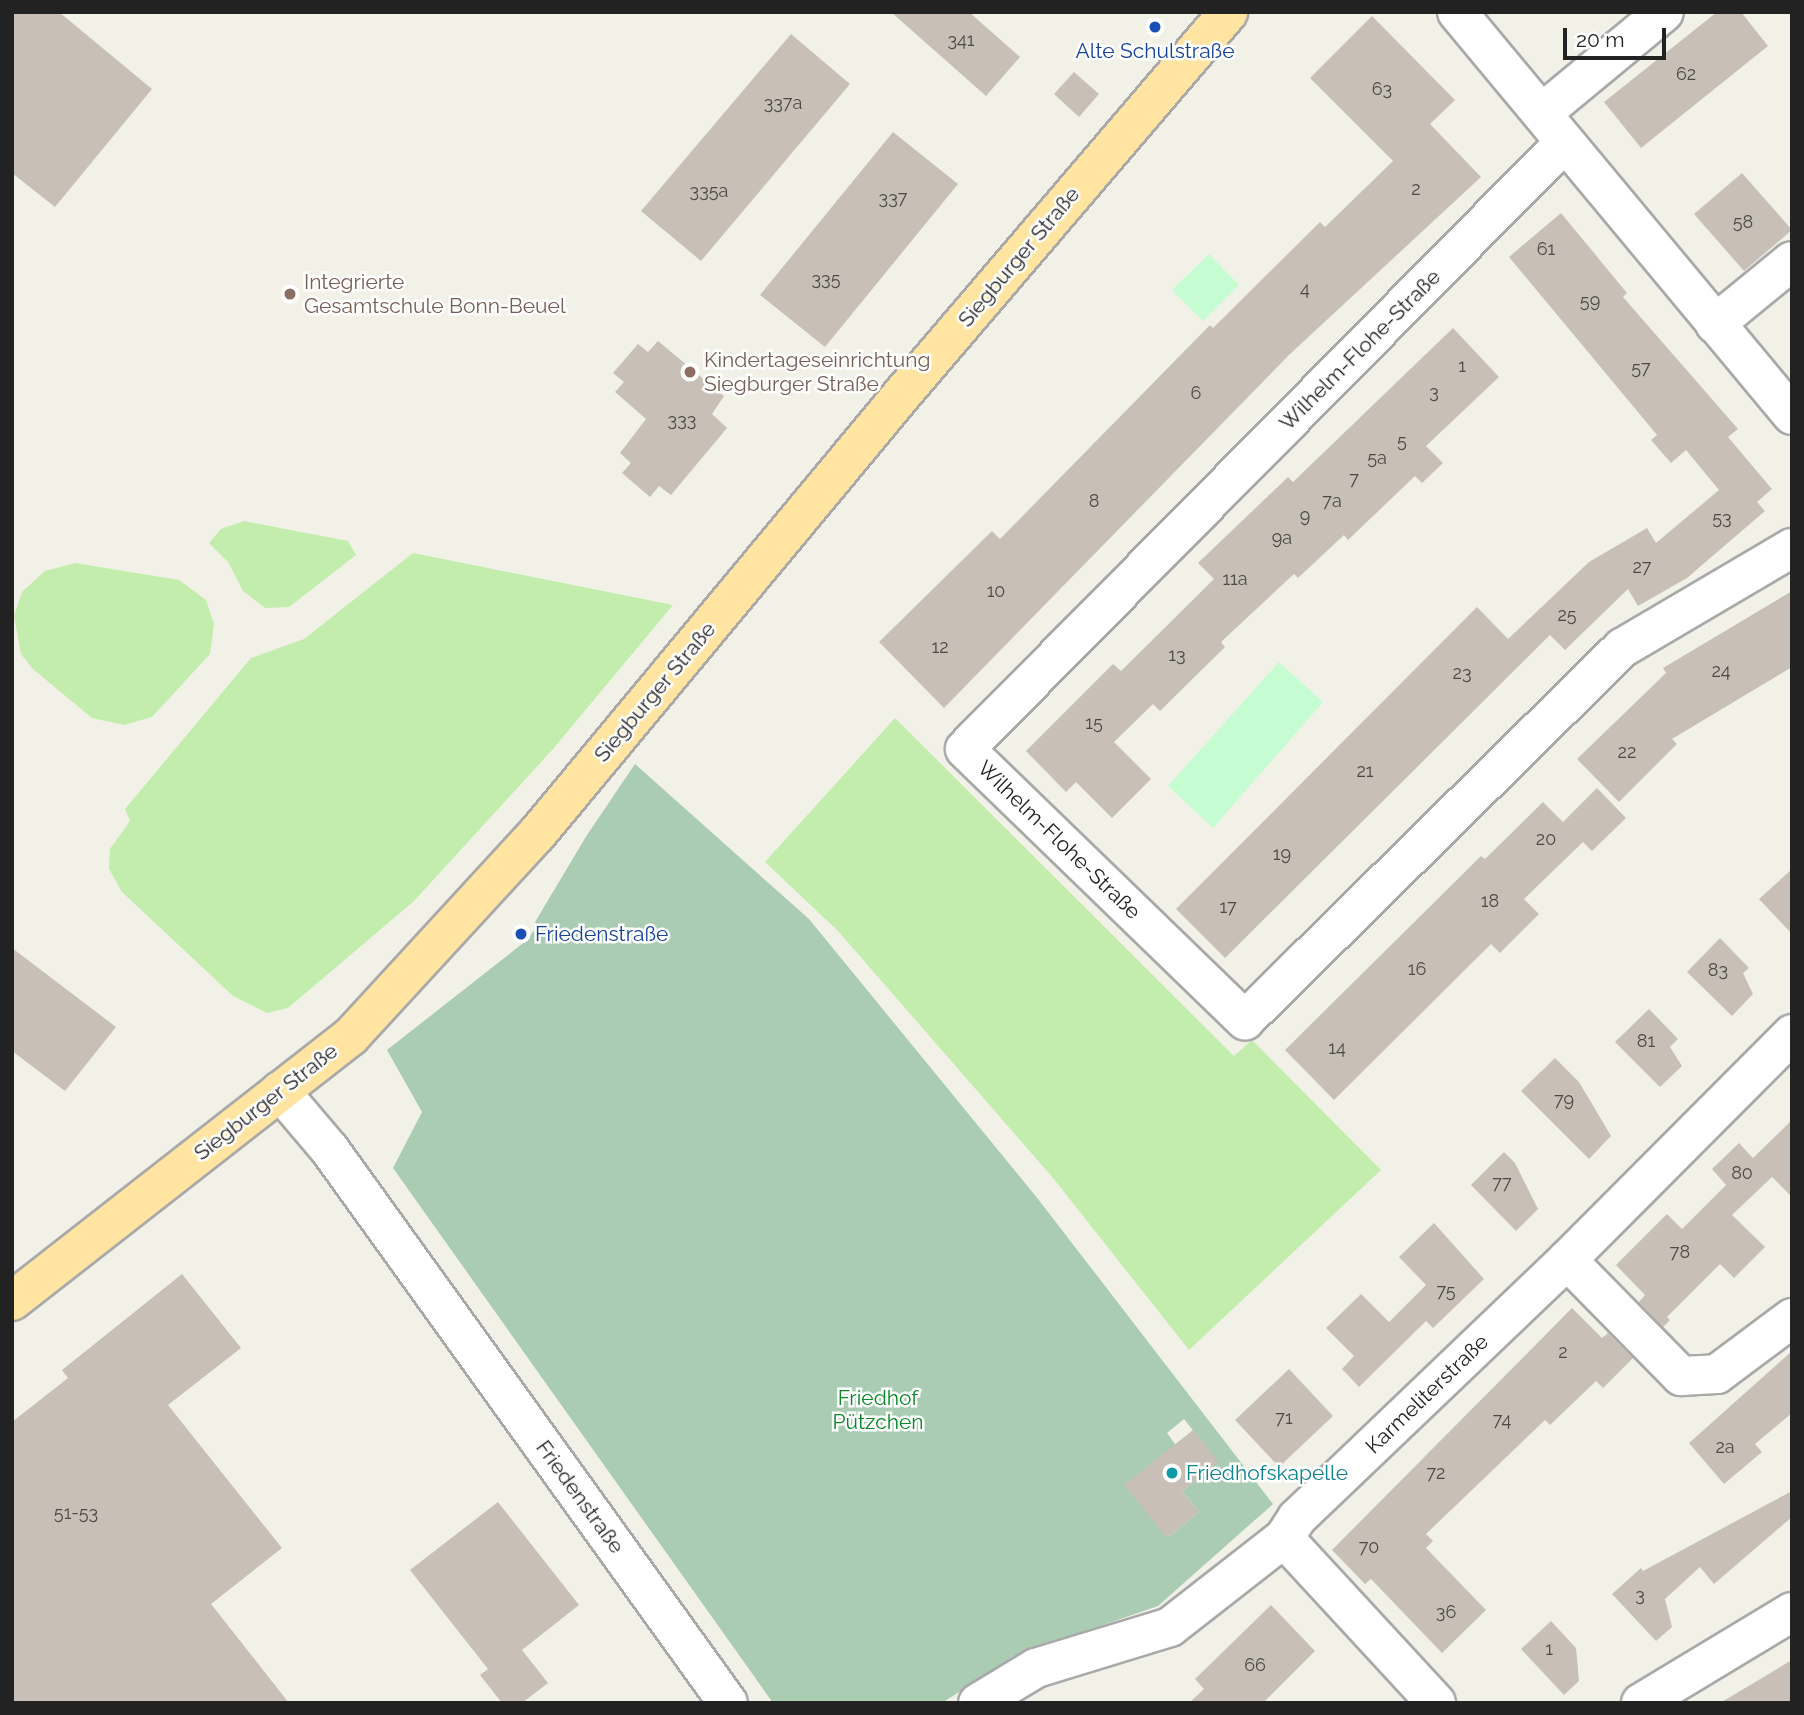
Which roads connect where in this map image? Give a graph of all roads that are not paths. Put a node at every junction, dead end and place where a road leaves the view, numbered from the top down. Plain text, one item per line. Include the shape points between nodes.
1 (1228, 12) edge
2 (1457, 12) edge
3 (1664, 12) edge
4 (1553, 128) junction
5 (1792, 261) edge
6 (1715, 324) junction
7 (1792, 415) edge
8 (1792, 548) edge
9 (1792, 1034) edge
10 (280, 1091) junction
11 (1566, 1260) junction
12 (12, 1301) edge
13 (1792, 1318) edge
14 (1284, 1538) junction
15 (1792, 1612) edge
16 (728, 1703) edge
17 (978, 1703) edge
18 (1436, 1703) edge
19 (1641, 1703) edge

1 - 10 main road, Siegburger Straße via 537,834 351,1036
2 - 4 street
3 - 4 street
4 - 6 street
4 - 8 street, Wilhelm-Flohe-Straße via 965,749 1245,1020 1622,649
5 - 6 street
6 - 7 street
9 - 11 street, Karmeliterstraße
10 - 12 main road, Siegburger Straße
10 - 16 street, Friedenstraße via 330,1150
11 - 13 street via 1681,1376 1717,1374
11 - 14 street, Karmeliterstraße via 1297,1518
14 - 17 street, Karmeliterstraße via 1170,1627 1036,1668
14 - 18 street
15 - 19 street

